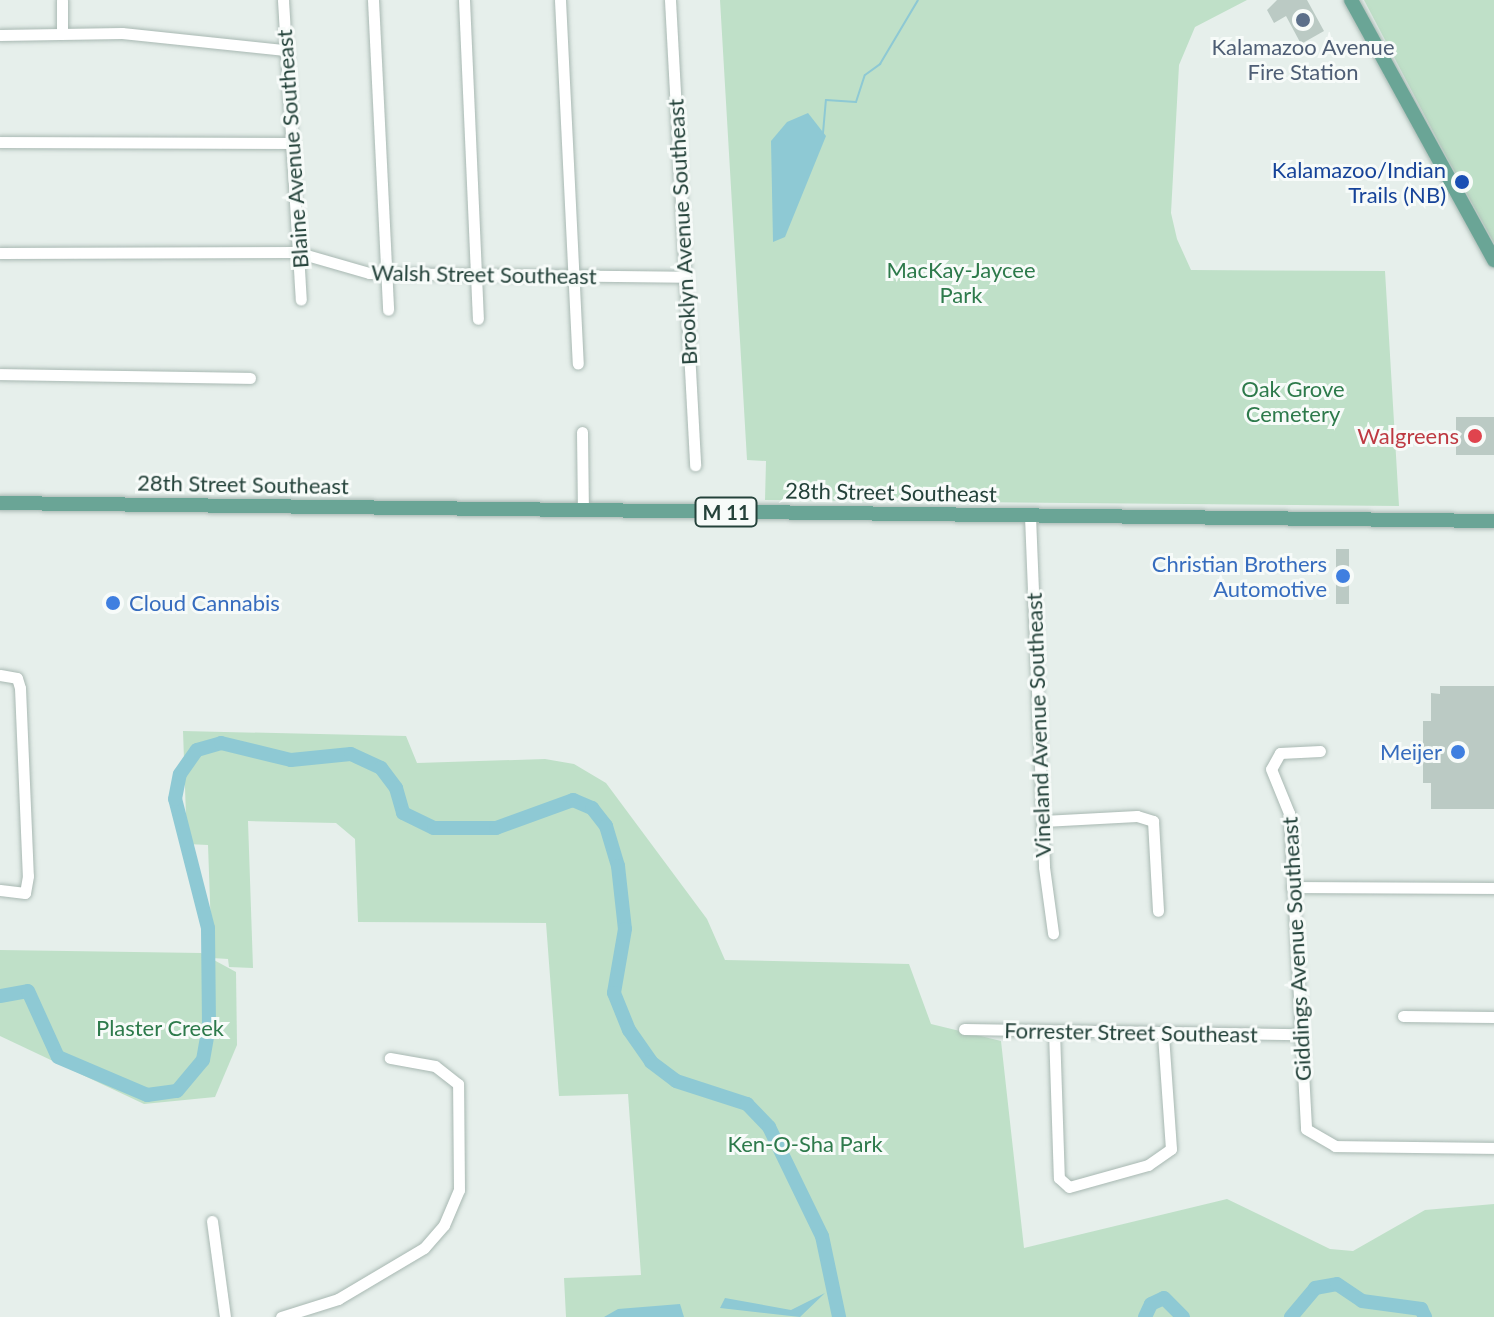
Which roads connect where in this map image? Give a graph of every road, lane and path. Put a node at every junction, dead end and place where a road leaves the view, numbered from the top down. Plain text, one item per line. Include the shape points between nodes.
1 (62, 0) edge
2 (283, 0) edge
3 (373, 0) edge
4 (464, 0) edge
5 (560, 0) edge
6 (670, 0) edge
7 (1351, 0) edge
8 (62, 33) junction
9 (0, 35) edge
10 (285, 50) junction
11 (0, 142) edge
12 (290, 143) junction
13 (296, 252) junction
14 (0, 253) edge
15 (1494, 260) edge
16 (387, 274) junction
17 (477, 275) junction
18 (574, 277) junction
19 (684, 277) junction
20 (301, 299) dead end
21 (388, 310) dead end
22 (478, 319) dead end
23 (578, 364) dead end
24 (0, 374) edge
25 (250, 378) dead end
26 (582, 432) dead end
27 (695, 465) dead end
28 (0, 503) edge
29 (583, 511) junction
30 (1030, 516) junction
31 (1494, 521) edge
32 (0, 675) edge
33 (1320, 751) dead end
34 (1043, 821) junction
35 (1292, 887) junction
36 (1494, 888) edge
37 (0, 890) edge
38 (1158, 911) dead end
39 (1053, 933) dead end
40 (1403, 1016) dead end
41 (1494, 1017) edge
42 (964, 1029) dead end
43 (1054, 1031) junction
44 (1163, 1034) junction
45 (1299, 1034) junction
46 (390, 1058) dead end
47 (1494, 1148) edge
48 (212, 1221) dead end
49 (225, 1317) edge
50 (281, 1317) edge

1 - 8 street
2 - 10 street, Blaine Avenue Southeast
3 - 16 street
4 - 17 street
5 - 18 street
6 - 19 street, Brooklyn Avenue Southeast
7 - 15 main road
8 - 9 street
8 - 10 street
10 - 12 street, Blaine Avenue Southeast
11 - 12 street
12 - 13 street, Blaine Avenue Southeast
13 - 14 street, Walsh Street Southeast
13 - 16 street, Walsh Street Southeast
13 - 20 street, Blaine Avenue Southeast
16 - 17 street, Walsh Street Southeast
16 - 21 street
17 - 18 street, Walsh Street Southeast
17 - 22 street
18 - 19 street, Walsh Street Southeast
18 - 23 street
19 - 27 street, Brooklyn Avenue Southeast
24 - 25 street
26 - 29 street
28 - 29 main road, 28th Street Southeast / M 11
29 - 30 main road, 28th Street Southeast / M 11
30 - 31 main road, 28th Street Southeast / M 11
30 - 34 street, Vineland Avenue Southeast
32 - 37 street via 17,678 27,842 25,893
33 - 35 street, Giddings Avenue Southeast via 1280,753 1271,769 1289,813
34 - 38 street via 1137,816 1153,821
34 - 39 street, Vineland Avenue Southeast
35 - 36 street
35 - 45 street, Giddings Avenue Southeast
40 - 41 street
42 - 43 street, Forrester Street Southeast
43 - 44 street, Forrester Street Southeast
43 - 44 street via 1059,1178 1069,1187 1127,1173 1164,1158 1171,1149
44 - 45 street, Forrester Street Southeast
45 - 47 street, Giddings Avenue Southeast via 1306,1129 1317,1140 1352,1147
46 - 50 street via 435,1066 458,1084 463,1145 459,1190 449,1214 424,1248 388,1274
48 - 49 street

